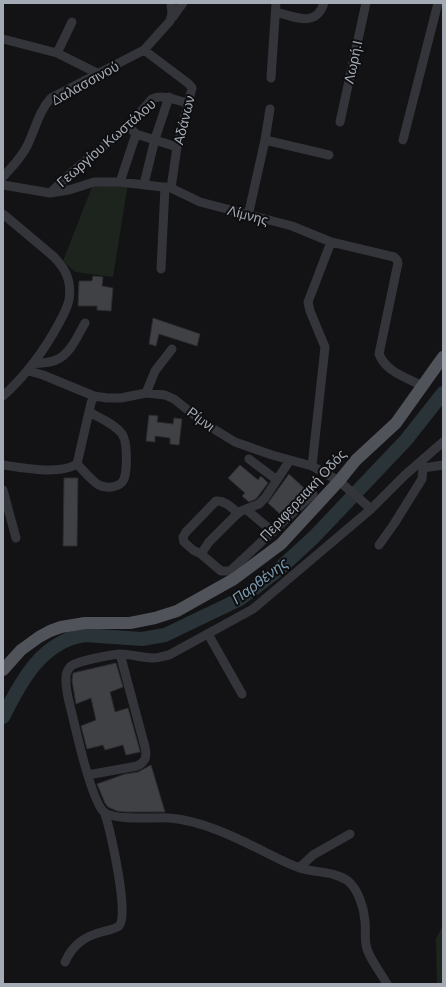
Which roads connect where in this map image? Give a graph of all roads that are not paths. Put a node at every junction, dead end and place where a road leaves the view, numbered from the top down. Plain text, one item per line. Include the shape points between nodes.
1 (172, 3) edge
2 (183, 3) edge
3 (324, 3) edge
4 (366, 3) edge
5 (438, 3) edge
6 (276, 7) edge
7 (170, 21) junction
8 (72, 22) dead end
9 (3, 39) edge
10 (144, 50) junction
11 (57, 53) junction
12 (99, 74) junction
13 (271, 78) dead end
14 (168, 97) junction
15 (187, 103) junction
16 (270, 109) dead end
17 (340, 122) dead end
18 (128, 126) junction
19 (136, 134) junction
20 (155, 139) junction
21 (265, 140) junction
22 (403, 140) dead end
23 (177, 147) junction
24 (329, 155) dead end
25 (3, 177) edge
26 (120, 182) junction
27 (144, 184) junction
28 (3, 185) edge
29 (168, 188) junction
30 (50, 193) junction
31 (3, 214) edge
32 (248, 216) junction
33 (331, 242) junction
34 (161, 269) dead end
35 (85, 323) dead end
36 (172, 349) dead end
37 (443, 357) edge
38 (31, 367) junction
39 (423, 386) junction
40 (146, 393) junction
41 (3, 396) edge
42 (94, 396) junction
43 (89, 412) junction
44 (443, 442) edge
45 (249, 459) dead end
46 (290, 460) junction
47 (77, 464) junction
48 (3, 465) edge
49 (443, 465) edge
50 (312, 466) junction
51 (421, 466) junction
52 (277, 480) junction
53 (343, 485) junction
54 (3, 490) edge
55 (313, 494) dead end
56 (371, 509) junction
57 (242, 511) junction
58 (273, 532) junction
59 (16, 538) dead end
60 (379, 545) dead end
61 (201, 554) junction
62 (208, 634) junction
63 (120, 654) junction
64 (3, 670) edge
65 (242, 694) dead end
66 (88, 775) junction
67 (105, 814) junction
68 (350, 834) dead end
69 (299, 868) junction
70 (66, 962) dead end
71 (387, 984) edge

1 - 7 street
2 - 7 street, Δαλασσινού
3 - 6 street via 320,12 309,20 300,19
4 - 17 street, Λωρή.Ι
5 - 22 street
6 - 13 street
7 - 10 street, Δαλασσινού
8 - 11 street
9 - 11 street
10 - 12 street, Δαλασσινού
10 - 15 street, Αδάνων via 191,86
11 - 12 street
12 - 25 street, Δαλασσινού via 47,102 26,148
14 - 15 street, Γεωργίου Κωστάλου
14 - 18 street, Γεωργίου Κωστάλου via 154,97
14 - 20 street
15 - 23 street, Αδάνων
16 - 21 street
18 - 19 street
18 - 30 street, Γεωργίου Κωστάλου
19 - 20 street
19 - 26 street
20 - 23 street
20 - 27 street
21 - 24 street
21 - 32 street
23 - 29 street, Αδάνων
26 - 27 street, Λίμνης
26 - 30 street, Λίμνης via 94,182
27 - 29 street, Λίμνης
28 - 30 street, Λίμνης
29 - 32 street, Λίμνης via 200,202
29 - 34 street, Αδάνων
31 - 38 street via 53,256 65,269 68,281 67,308
32 - 33 street, Λίμνης via 292,226
33 - 39 street, Λίμνης via 394,257 397,260 379,354 384,364
33 - 50 street via 308,302 325,348
35 - 38 street via 62,357
36 - 40 street via 155,371
37 - 39 main road, Περιφερειακή Οδός
38 - 41 street
38 - 42 street, Ρίμνι via 43,375
39 - 53 main road, Περιφερειακή Οδός via 396,423 356,460
40 - 42 street, Ρίμνι via 114,399
40 - 46 street, Ρίμνι via 165,395 174,399 204,423 235,442
42 - 43 street
43 - 47 street
43 - 47 street via 123,435 126,442 124,479 118,485 99,485
44 - 51 street
45 - 52 street
46 - 50 street, Ρίμνι
46 - 52 street
47 - 48 street via 72,467 41,470
49 - 51 street
50 - 53 street, Ρίμνι
51 - 56 street
51 - 60 street via 422,479
52 - 57 street via 266,498
53 - 56 street, Ρίμνι
53 - 64 main road, Περιφερειακή Οδός via 281,544 234,579 177,611 130,623 85,623 56,629 25,647
54 - 59 street
55 - 58 street
56 - 62 street via 253,609
57 - 58 street
57 - 61 street via 209,542
57 - 61 street via 220,500 216,501 186,532 184,542
58 - 61 street via 230,571 221,570
62 - 63 street via 169,655 154,658
62 - 65 street
63 - 66 street via 85,660 72,666 67,672 66,685
63 - 66 street via 146,757 143,763 137,766
66 - 67 street
67 - 69 street via 180,819 199,823
67 - 70 street via 118,871 123,919 116,928 95,934 76,945
68 - 69 street via 313,855
69 - 71 street via 341,877 353,886 364,916 367,948

